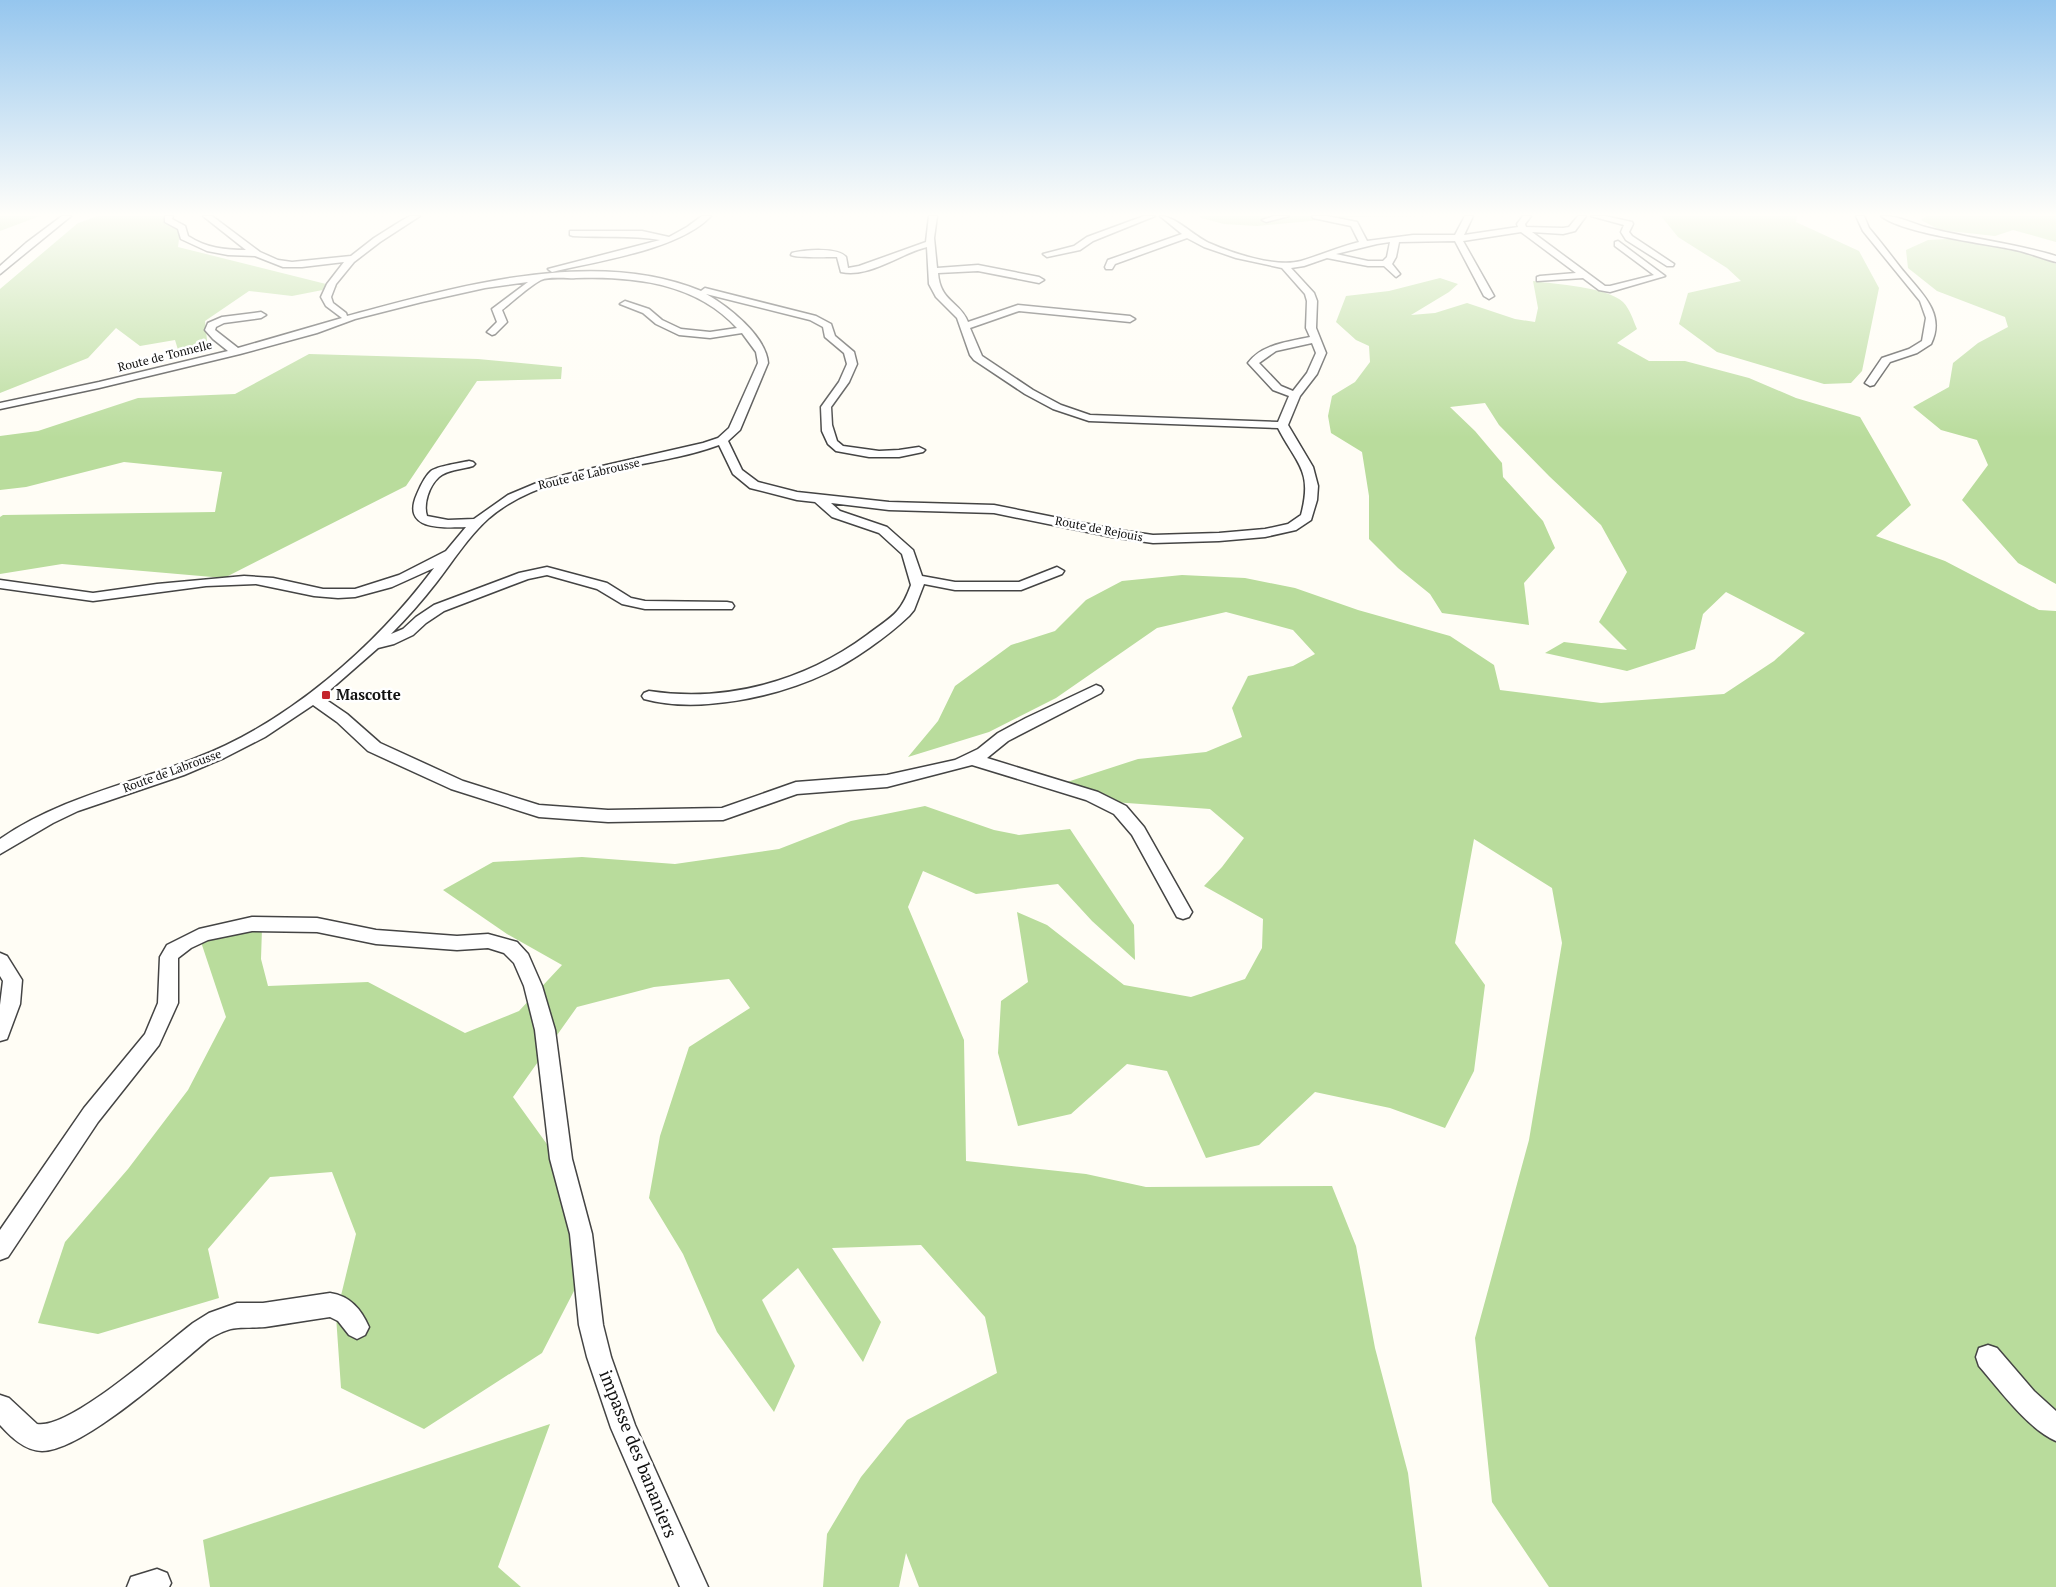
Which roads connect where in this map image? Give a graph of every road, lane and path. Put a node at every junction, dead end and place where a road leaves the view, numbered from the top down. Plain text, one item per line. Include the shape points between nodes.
1 (330, 290) edge
2 (459, 290) edge
3 (522, 290) edge
4 (692, 290) edge
5 (698, 290) edge
6 (937, 290) edge
7 (1306, 290) edge
8 (1487, 290) edge
9 (1916, 290) edge
10 (1499, 301) dead end
11 (625, 304) dead end
12 (348, 314) junction
13 (261, 315) dead end
14 (1130, 319) dead end
15 (965, 326) junction
16 (744, 330) junction
17 (492, 332) dead end
18 (1316, 339) junction
19 (236, 352) junction
20 (1870, 383) dead end
21 (1294, 395) junction
22 (0, 406) edge
23 (1282, 425) junction
24 (722, 440) junction
25 (919, 450) dead end
26 (469, 464) dead end
27 (819, 499) junction
28 (476, 523) junction
29 (456, 550) junction
30 (1056, 571) dead end
31 (918, 579) junction
32 (0, 584) edge
33 (727, 606) dead end
34 (373, 645) junction
35 (1096, 690) dead end
36 (649, 696) dead end
37 (312, 697) junction
38 (972, 759) junction
39 (0, 848) edge
40 (1183, 912) dead end
41 (0, 961) edge
42 (0, 1033) edge
43 (0, 1249) edge
44 (357, 1327) dead end
45 (1988, 1356) dead end
46 (0, 1406) edge
47 (2056, 1428) edge
48 (694, 1587) edge

1 - 12 street via 326,297 329,304
2 - 12 street via 375,311
3 - 17 street via 499,306 497,313 502,322
4 - 16 street via 728,312
5 - 25 street via 826,323 832,341 849,352 852,360 851,370 826,407 833,444 840,449 882,454 897,455
6 - 15 street
7 - 18 street via 1312,300 1311,328
8 - 10 street
9 - 20 street via 1924,299 1932,325 1927,342 1913,351 1886,360
11 - 16 street via 680,332 710,335
12 - 19 street, Route de Tonnelle via 334,324 307,334
13 - 19 street via 222,320 211,325 210,330 216,337
14 - 15 street via 1018,308
15 - 23 street via 974,353 984,363 1028,392 1076,414 1100,420
16 - 24 street via 761,352 763,362 734,430
18 - 21 street via 1321,352 1318,363
18 - 21 street via 1267,352 1253,363 1277,388
19 - 22 street, Route de Tonnelle
21 - 23 street
23 - 27 street, Route de Rejouis via 1288,439 1308,464 1313,495 1307,517 1292,527 1265,533 1219,538 1153,539 994,509 889,506
24 - 27 street, Route de Rejouis via 738,472 754,485
24 - 28 street, Route de Labrousse via 536,486 497,506
26 - 28 street via 436,473 418,506 420,518 431,522
27 - 31 street via 836,514 883,530 908,553
28 - 29 street, Route de Labrousse
29 - 32 street via 418,573 351,593 324,594 256,580 156,588 106,596
29 - 34 street, Route de Labrousse via 413,604
30 - 31 street via 1021,586 955,586
31 - 36 street via 914,596 900,616 820,671 775,686 730,695 676,700
33 - 34 street via 645,605 627,601 602,586 547,571 439,608 408,632
34 - 37 street, Route de Labrousse
35 - 38 street via 1003,737
37 - 38 street via 374,747 457,785 539,812 608,816 723,814 796,788 887,781
37 - 39 street, Route de Labrousse via 228,751 92,799 42,821
38 - 40 street via 1092,796 1120,810 1138,831
41 - 42 street via 13,980 10,1004
43 - 48 street, impasse des bananiers via 91,1115 152,1039 168,1002 168,957 185,943 205,934 252,924 316,925 376,937 457,943 488,941 510,947 521,959 533,986 546,1030 561,1159 581,1234 591,1325 599,1358 624,1428
44 - 46 street via 346,1310 330,1304 272,1314 237,1315 217,1321 83,1424 57,1435 42,1438 25,1432
45 - 47 street via 2025,1400

